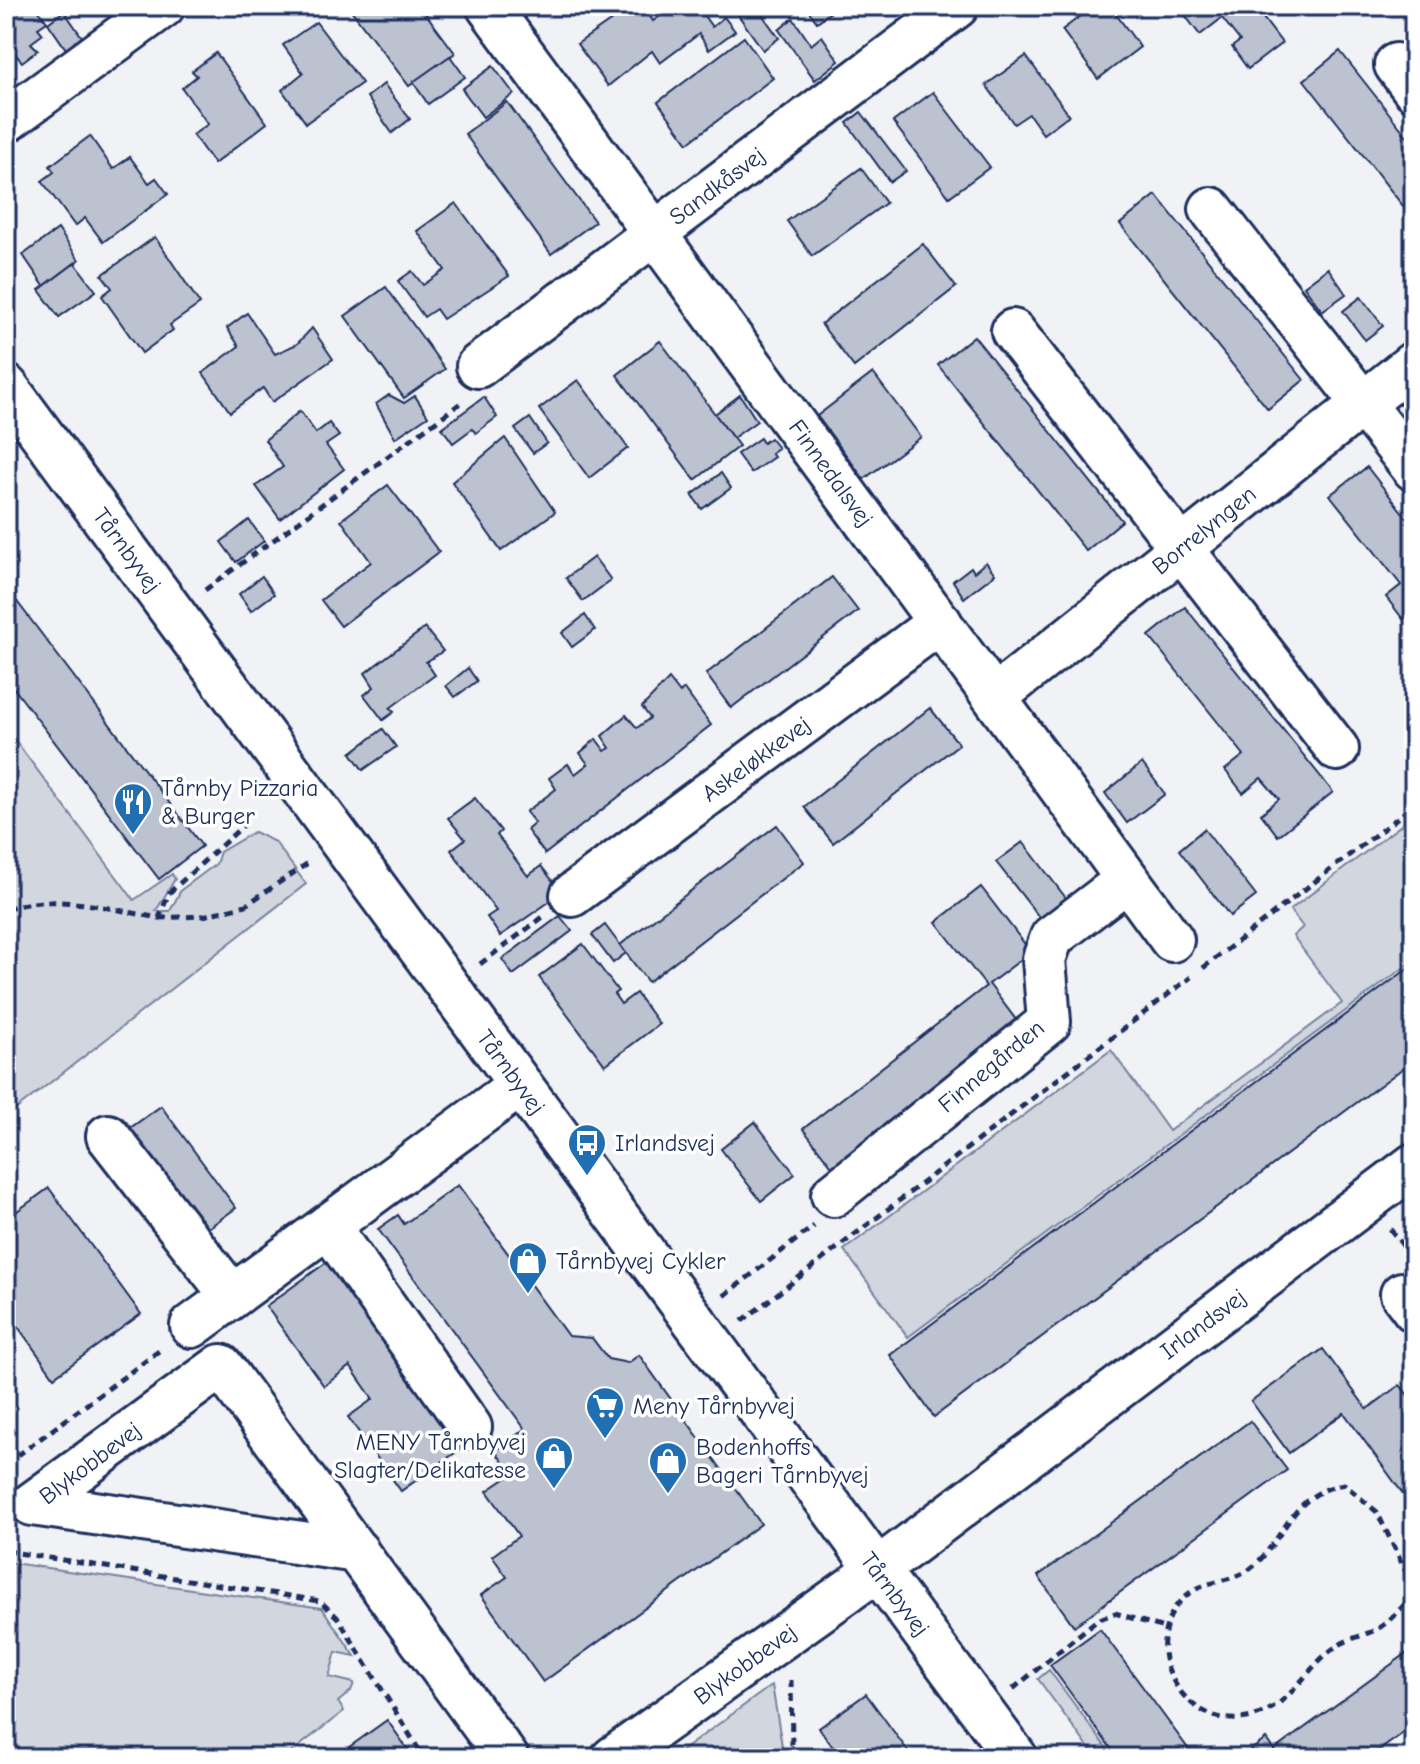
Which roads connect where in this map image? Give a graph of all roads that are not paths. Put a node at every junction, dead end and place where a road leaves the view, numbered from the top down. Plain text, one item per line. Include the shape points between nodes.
1 (163, 6) edge
2 (488, 6) edge
3 (957, 6) edge
4 (6, 121) edge
5 (1211, 209) dead end
6 (655, 233) junction
7 (1013, 331) dead end
8 (1414, 363) edge
9 (478, 366) road end
10 (6, 386) edge
11 (1363, 404) junction
12 (1414, 469) edge
13 (1182, 548) junction
14 (940, 622) junction
15 (995, 697) junction
16 (1337, 749) dead end
17 (1127, 880) junction
18 (572, 895) road end
19 (1172, 940) dead end
20 (520, 1085) junction
21 (108, 1136) dead end
22 (1414, 1165) edge
23 (833, 1195) road end
24 (328, 1226) junction
25 (232, 1296) junction
26 (192, 1326) road end
27 (470, 1427) dead end
28 (19, 1501) edge
29 (357, 1551) junction
30 (877, 1570) junction
31 (507, 1758) edge
32 (613, 1758) edge
33 (1016, 1758) edge

1 - 4 street
2 - 6 street, Finnedalsvej
3 - 6 street, Sandkåsvej
5 - 11 street
6 - 9 street, Sandkåsvej
6 - 14 street, Finnedalsvej
7 - 13 street
8 - 11 street, Borrelyngen
10 - 20 street, Tårnbyvej
11 - 12 street
11 - 13 street, Borrelyngen
13 - 15 street, Borrelyngen
13 - 16 street
14 - 15 street, Finnedalsvej
14 - 18 street, Askeløkkevej
15 - 17 street, Finnedalsvej
17 - 19 street, Finnedalsvej
17 - 23 street, Finnegården via 1052,937 1044,959 1049,1022
20 - 24 street
20 - 30 street, Tårnbyvej
21 - 25 street
22 - 30 street, Irlandsvej
24 - 25 street
24 - 27 street
25 - 26 street
28 - 29 street, Blykobbevej
28 - 29 street, Blykobbevej via 221,1366
29 - 31 street, Blykobbevej
30 - 32 street, Blykobbevej
30 - 33 street, Tårnbyvej

